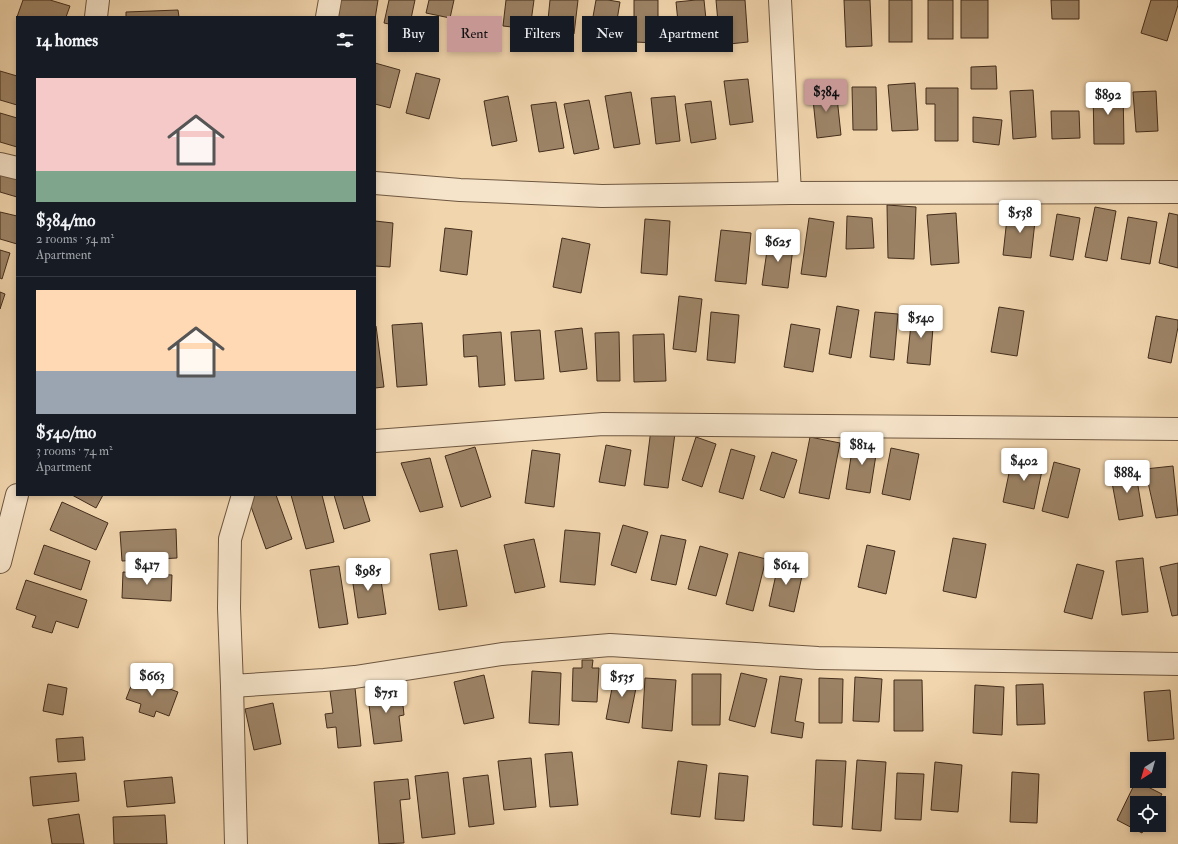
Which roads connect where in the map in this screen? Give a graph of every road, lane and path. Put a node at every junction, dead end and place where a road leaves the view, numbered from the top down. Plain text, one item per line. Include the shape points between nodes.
1 (98, 0) edge
2 (330, 0) edge
3 (780, 0) edge
4 (96, 16) edge
5 (326, 16) edge
6 (0, 164) edge
7 (16, 168) edge
8 (376, 183) edge
9 (1178, 192) edge
10 (790, 193) junction
11 (1178, 429) edge
12 (376, 441) edge
13 (17, 496) edge
14 (243, 496) edge
15 (0, 562) edge
16 (1178, 664) edge
17 (232, 686) junction
18 (236, 844) edge

1 - 4 street
2 - 5 street
3 - 10 street
6 - 7 street
8 - 10 street via 460,190 602,196
9 - 10 street
11 - 12 street via 603,424
13 - 15 street
14 - 17 street via 230,539 228,608
16 - 17 street via 818,658 610,644 502,654 347,678
17 - 18 street

